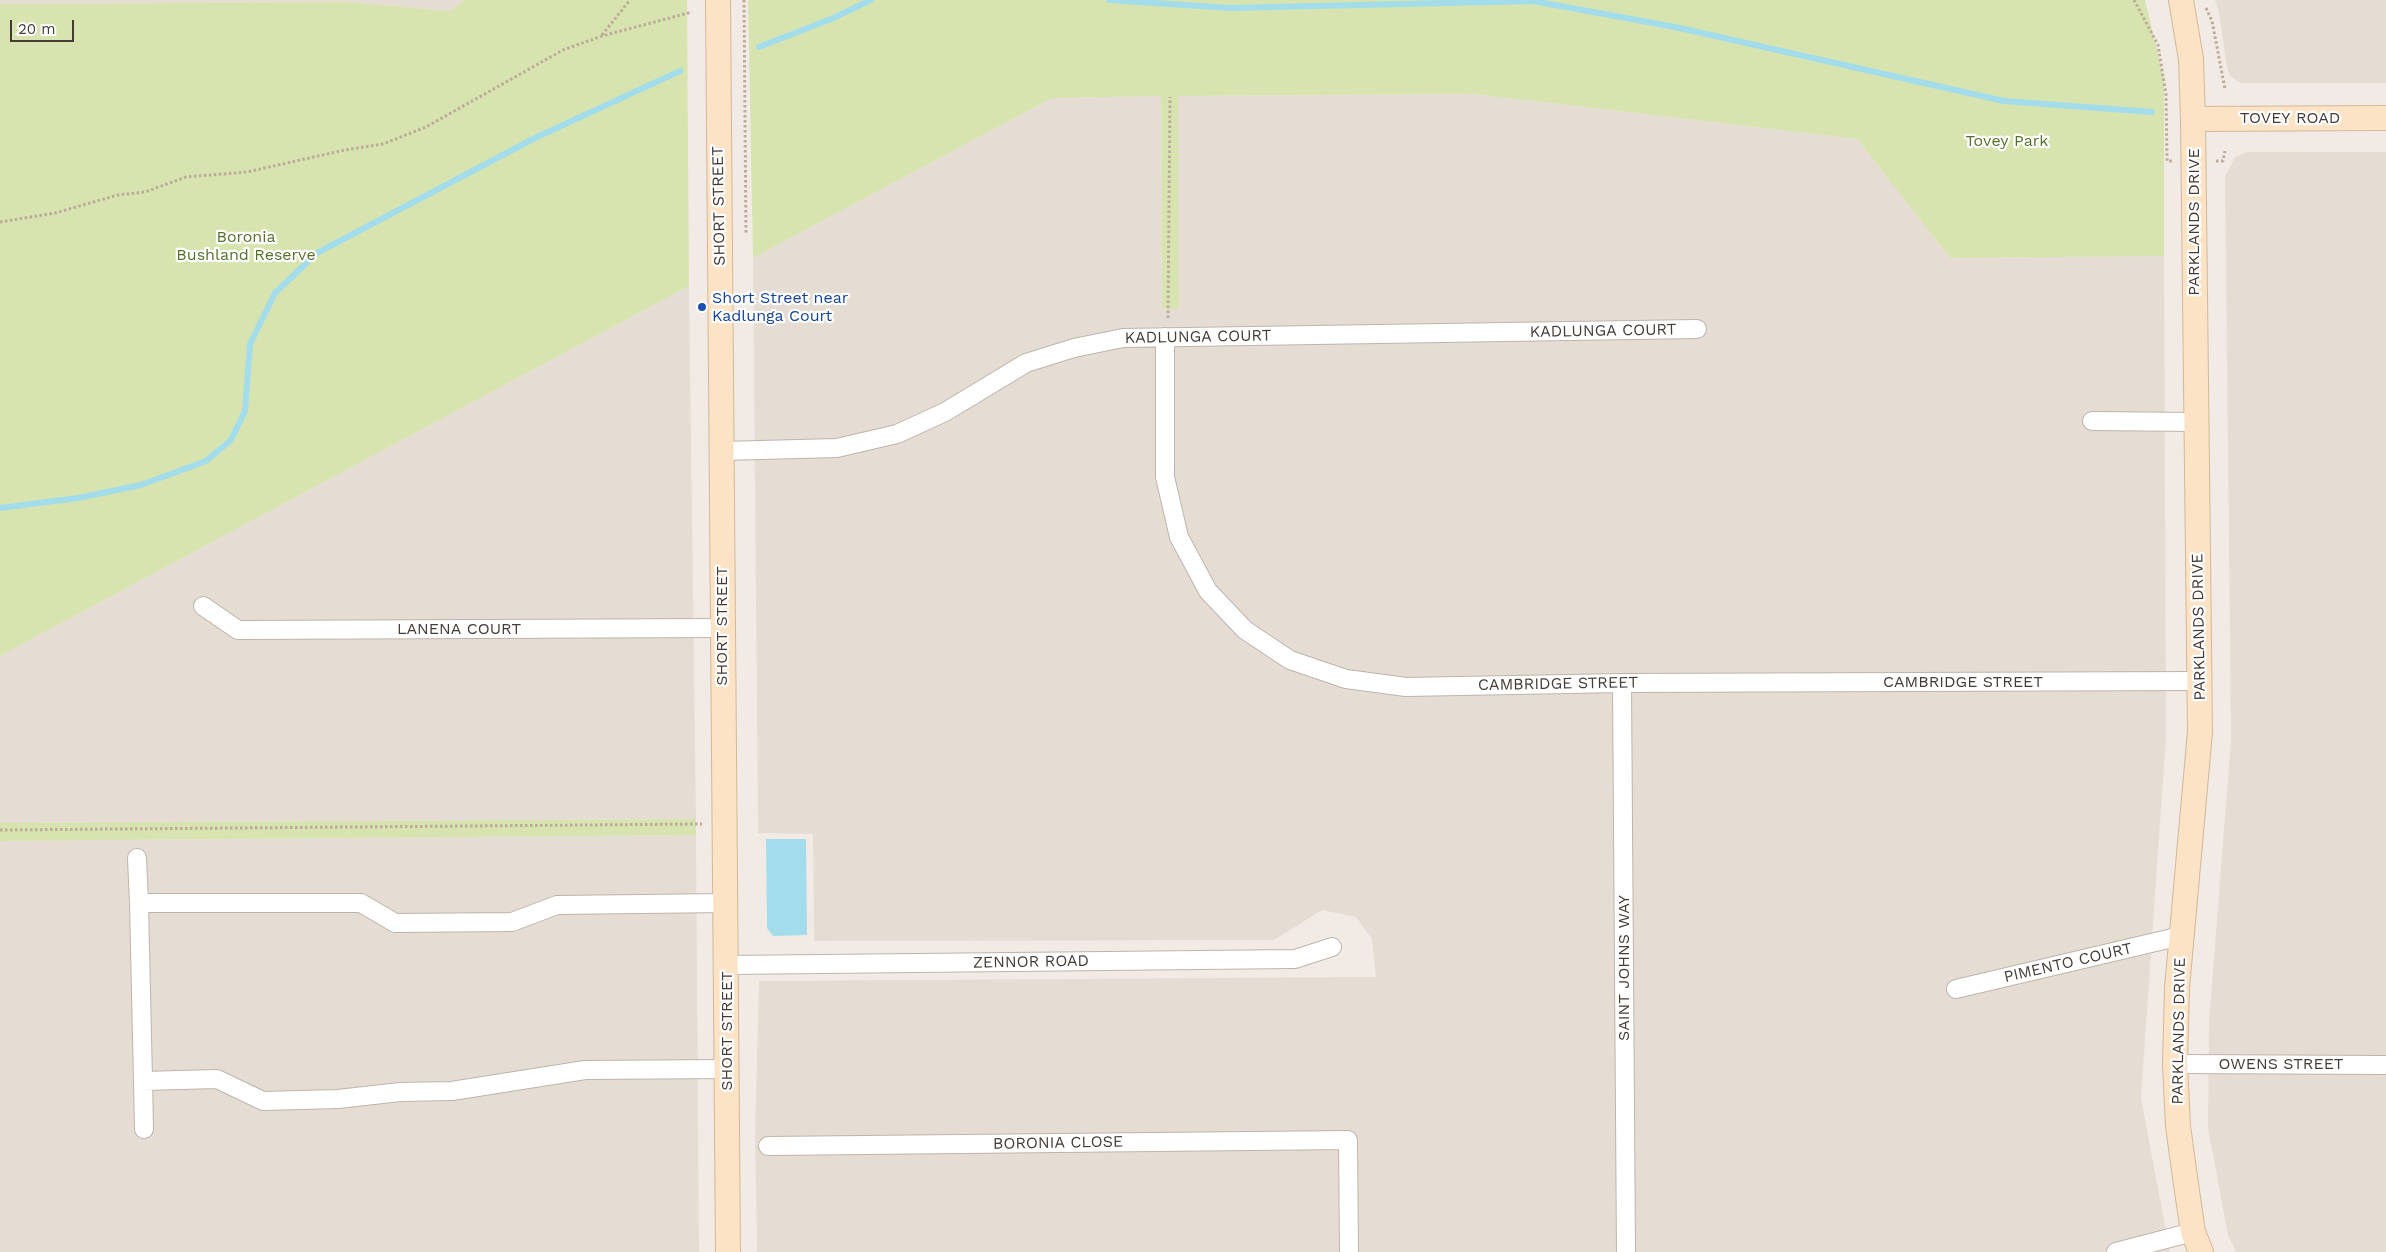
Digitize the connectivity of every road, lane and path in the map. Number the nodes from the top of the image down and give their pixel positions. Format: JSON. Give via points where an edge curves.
{"nodes":[{"id":1,"x":630,"y":0,"type":"edge"},
{"id":2,"x":718,"y":0,"type":"edge"},
{"id":3,"x":744,"y":0,"type":"edge"},
{"id":4,"x":2180,"y":0,"type":"edge"},
{"id":5,"x":2204,"y":0,"type":"edge"},
{"id":6,"x":692,"y":12,"type":"dead end"},
{"id":7,"x":602,"y":36,"type":"junction"},
{"id":8,"x":2225,"y":89,"type":"dead end"},
{"id":9,"x":1170,"y":96,"type":"dead end"},
{"id":10,"x":2386,"y":118,"type":"edge"},
{"id":11,"x":2193,"y":119,"type":"junction"},
{"id":12,"x":2225,"y":151,"type":"dead end"},
{"id":13,"x":2223,"y":161,"type":"dead end"},
{"id":14,"x":0,"y":222,"type":"edge"},
{"id":15,"x":746,"y":233,"type":"dead end"},
{"id":16,"x":1697,"y":329,"type":"dead end"},
{"id":17,"x":1165,"y":337,"type":"junction"},
{"id":18,"x":2092,"y":421,"type":"dead end"},
{"id":19,"x":2196,"y":422,"type":"junction"},
{"id":20,"x":722,"y":451,"type":"junction"},
{"id":21,"x":203,"y":606,"type":"dead end"},
{"id":22,"x":722,"y":628,"type":"junction"},
{"id":23,"x":2199,"y":681,"type":"junction"},
{"id":24,"x":1622,"y":683,"type":"junction"},
{"id":25,"x":724,"y":823,"type":"junction"},
{"id":26,"x":0,"y":830,"type":"edge"},
{"id":27,"x":137,"y":858,"type":"dead end"},
{"id":28,"x":139,"y":903,"type":"junction"},
{"id":29,"x":726,"y":903,"type":"junction"},
{"id":30,"x":2181,"y":936,"type":"junction"},
{"id":31,"x":1332,"y":947,"type":"dead end"},
{"id":32,"x":727,"y":965,"type":"junction"},
{"id":33,"x":1956,"y":989,"type":"dead end"},
{"id":34,"x":2175,"y":1064,"type":"junction"},
{"id":35,"x":2386,"y":1065,"type":"edge"},
{"id":36,"x":727,"y":1069,"type":"junction"},
{"id":37,"x":143,"y":1081,"type":"junction"},
{"id":38,"x":144,"y":1129,"type":"dead end"},
{"id":39,"x":768,"y":1146,"type":"dead end"},
{"id":40,"x":2197,"y":1242,"type":"edge"},
{"id":41,"x":728,"y":1252,"type":"edge"},
{"id":42,"x":1349,"y":1252,"type":"edge"},
{"id":43,"x":1626,"y":1252,"type":"edge"},
{"id":44,"x":2116,"y":1252,"type":"edge"}],
"edges":[{"from":1,"to":7,"type":"path"},
{"from":2,"to":20,"type":"street","name":"SHORT STREET"},
{"from":3,"to":15,"type":"path"},
{"from":4,"to":11,"type":"street","name":"PARKLANDS DRIVE","via":[[2191,59]]},
{"from":5,"to":8,"type":"path","via":[[2212,21]]},
{"from":6,"to":7,"type":"path"},
{"from":7,"to":14,"type":"path","via":[[563,50],[426,127],[383,144],[248,172],[186,177],[145,192],[118,195],[55,213]]},
{"from":9,"to":17,"type":"path","via":[[1168,315]]},
{"from":10,"to":11,"type":"street","name":"TOVEY ROAD"},
{"from":11,"to":19,"type":"street","name":"PARKLANDS DRIVE"},
{"from":12,"to":13,"type":"path"},
{"from":16,"to":17,"type":"street","name":"KADLUNGA COURT"},
{"from":17,"to":20,"type":"street","name":"KADLUNGA COURT","via":[[1123,338],[1074,348],[1026,363],[946,412],[897,434],[837,448]]},
{"from":17,"to":24,"type":"street","name":"CAMBRIDGE STREET","via":[[1166,477],[1179,537],[1208,591],[1246,630],[1290,660],[1346,679],[1406,687]]},
{"from":18,"to":19,"type":"street"},
{"from":19,"to":23,"type":"street","name":"PARKLANDS DRIVE"},
{"from":20,"to":22,"type":"street","name":"SHORT STREET"},
{"from":21,"to":22,"type":"street","name":"LANENA COURT","via":[[238,630]]},
{"from":22,"to":25,"type":"street","name":"SHORT STREET"},
{"from":23,"to":24,"type":"street","name":"CAMBRIDGE STREET"},
{"from":23,"to":30,"type":"street","name":"PARKLANDS DRIVE","via":[[2200,732]]},
{"from":24,"to":43,"type":"street","name":"SAINT JOHNS WAY"},
{"from":25,"to":26,"type":"path"},
{"from":25,"to":29,"type":"street","name":"SHORT STREET"},
{"from":27,"to":28,"type":"street"},
{"from":28,"to":29,"type":"street","via":[[361,903],[395,922],[512,922],[557,905]]},
{"from":28,"to":37,"type":"street"},
{"from":29,"to":32,"type":"street","name":"SHORT STREET"},
{"from":30,"to":33,"type":"street","name":"PIMENTO COURT"},
{"from":30,"to":34,"type":"street","name":"PARKLANDS DRIVE"},
{"from":31,"to":32,"type":"street","name":"ZENNOR ROAD","via":[[1295,959]]},
{"from":32,"to":36,"type":"street","name":"SHORT STREET"},
{"from":34,"to":35,"type":"street","name":"OWENS STREET"},
{"from":34,"to":40,"type":"street","name":"PARKLANDS DRIVE","via":[[2178,1126]]},
{"from":36,"to":37,"type":"street","via":[[585,1070],[452,1090],[263,1101],[217,1079]]},
{"from":36,"to":41,"type":"street","name":"SHORT STREET"},
{"from":37,"to":38,"type":"street"},
{"from":39,"to":42,"type":"street","name":"BORONIA CLOSE","via":[[1348,1140]]},
{"from":40,"to":44,"type":"street"}]}
